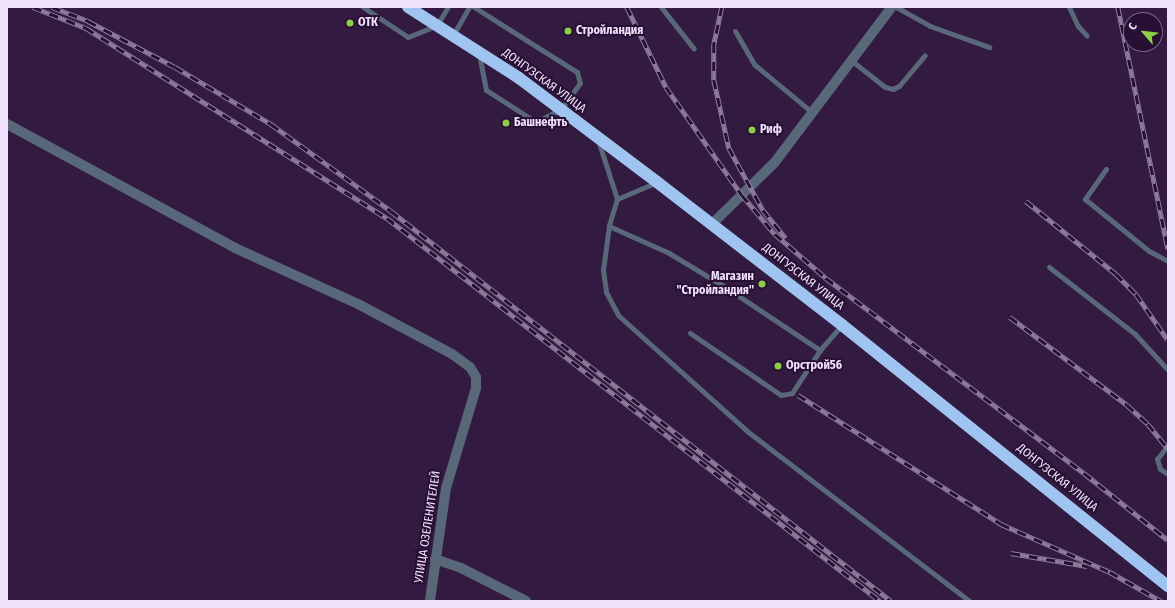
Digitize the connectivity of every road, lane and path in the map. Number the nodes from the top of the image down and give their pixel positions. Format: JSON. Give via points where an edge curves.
{"nodes":[{"id":1,"x":363,"y":7,"type":"edge"},
{"id":2,"x":408,"y":7,"type":"edge"},
{"id":3,"x":448,"y":7,"type":"edge"},
{"id":4,"x":469,"y":7,"type":"edge"},
{"id":5,"x":474,"y":7,"type":"edge"},
{"id":6,"x":661,"y":7,"type":"edge"},
{"id":7,"x":892,"y":7,"type":"edge"},
{"id":8,"x":896,"y":7,"type":"edge"},
{"id":9,"x":1070,"y":7,"type":"edge"},
{"id":10,"x":437,"y":25,"type":"junction"},
{"id":11,"x":735,"y":31,"type":"dead end"},
{"id":12,"x":453,"y":35,"type":"junction"},
{"id":13,"x":1088,"y":36,"type":"dead end"},
{"id":14,"x":989,"y":47,"type":"dead end"},
{"id":15,"x":694,"y":50,"type":"dead end"},
{"id":16,"x":478,"y":51,"type":"junction"},
{"id":17,"x":925,"y":54,"type":"dead end"},
{"id":18,"x":852,"y":61,"type":"junction"},
{"id":19,"x":561,"y":109,"type":"junction"},
{"id":20,"x":813,"y":113,"type":"junction"},
{"id":21,"x":7,"y":124,"type":"edge"},
{"id":22,"x":597,"y":136,"type":"junction"},
{"id":23,"x":1106,"y":169,"type":"dead end"},
{"id":24,"x":658,"y":182,"type":"junction"},
{"id":25,"x":617,"y":199,"type":"junction"},
{"id":26,"x":712,"y":224,"type":"junction"},
{"id":27,"x":609,"y":226,"type":"junction"},
{"id":28,"x":1168,"y":261,"type":"edge"},
{"id":29,"x":1049,"y":267,"type":"dead end"},
{"id":30,"x":842,"y":325,"type":"junction"},
{"id":31,"x":690,"y":333,"type":"dead end"},
{"id":32,"x":820,"y":350,"type":"junction"},
{"id":33,"x":1168,"y":370,"type":"edge"},
{"id":34,"x":1168,"y":445,"type":"edge"},
{"id":35,"x":1168,"y":474,"type":"edge"},
{"id":36,"x":435,"y":559,"type":"junction"},
{"id":37,"x":1168,"y":586,"type":"edge"},
{"id":38,"x":430,"y":601,"type":"edge"},
{"id":39,"x":526,"y":601,"type":"edge"},
{"id":40,"x":968,"y":601,"type":"edge"}],
"edges":[{"from":1,"to":10,"type":"lane","via":[[408,37]]},
{"from":2,"to":10,"type":"highway","name":"ДОНГУЗСКАЯ УЛИЦА"},
{"from":3,"to":10,"type":"lane"},
{"from":4,"to":12,"type":"lane"},
{"from":5,"to":19,"type":"lane","via":[[577,72],[580,83]]},
{"from":6,"to":15,"type":"lane"},
{"from":7,"to":18,"type":"street"},
{"from":8,"to":14,"type":"lane","via":[[930,26]]},
{"from":9,"to":13,"type":"lane","via":[[1078,26]]},
{"from":10,"to":12,"type":"highway","name":"ДОНГУЗСКАЯ УЛИЦА"},
{"from":11,"to":20,"type":"lane","via":[[756,65]]},
{"from":12,"to":16,"type":"highway","name":"ДОНГУЗСКАЯ УЛИЦА"},
{"from":16,"to":19,"type":"highway","name":"ДОНГУЗСКАЯ УЛИЦА"},
{"from":16,"to":19,"type":"lane","via":[[486,90],[536,122]]},
{"from":17,"to":18,"type":"lane","via":[[899,86],[893,89],[884,87]]},
{"from":18,"to":20,"type":"street"},
{"from":19,"to":22,"type":"highway","name":"ДОНГУЗСКАЯ УЛИЦА"},
{"from":20,"to":26,"type":"street","via":[[774,162]]},
{"from":21,"to":36,"type":"street","name":"УЛИЦА ОЗЕЛЕНИТЕЛЕЙ","via":[[236,248],[360,305],[452,354],[470,367],[476,377],[476,388],[446,488]]},
{"from":22,"to":24,"type":"highway","name":"ДОНГУЗСКАЯ УЛИЦА"},
{"from":22,"to":25,"type":"lane"},
{"from":23,"to":28,"type":"lane","via":[[1085,199],[1149,251]]},
{"from":24,"to":25,"type":"lane"},
{"from":24,"to":26,"type":"highway","name":"ДОНГУЗСКАЯ УЛИЦА"},
{"from":25,"to":27,"type":"lane"},
{"from":26,"to":30,"type":"highway","name":"ДОНГУЗСКАЯ УЛИЦА"},
{"from":27,"to":32,"type":"lane","via":[[676,257]]},
{"from":27,"to":40,"type":"lane","via":[[603,270],[606,292],[619,316],[747,431]]},
{"from":29,"to":33,"type":"lane","via":[[1135,334]]},
{"from":30,"to":32,"type":"lane"},
{"from":30,"to":37,"type":"highway","name":"ДОНГУЗСКАЯ УЛИЦА"},
{"from":31,"to":32,"type":"lane","via":[[780,395],[792,393]]},
{"from":34,"to":35,"type":"lane","via":[[1157,459],[1160,469]]},
{"from":36,"to":38,"type":"street","name":"УЛИЦА ОЗЕЛЕНИТЕЛЕЙ"},
{"from":36,"to":39,"type":"street","via":[[461,568]]}]}
